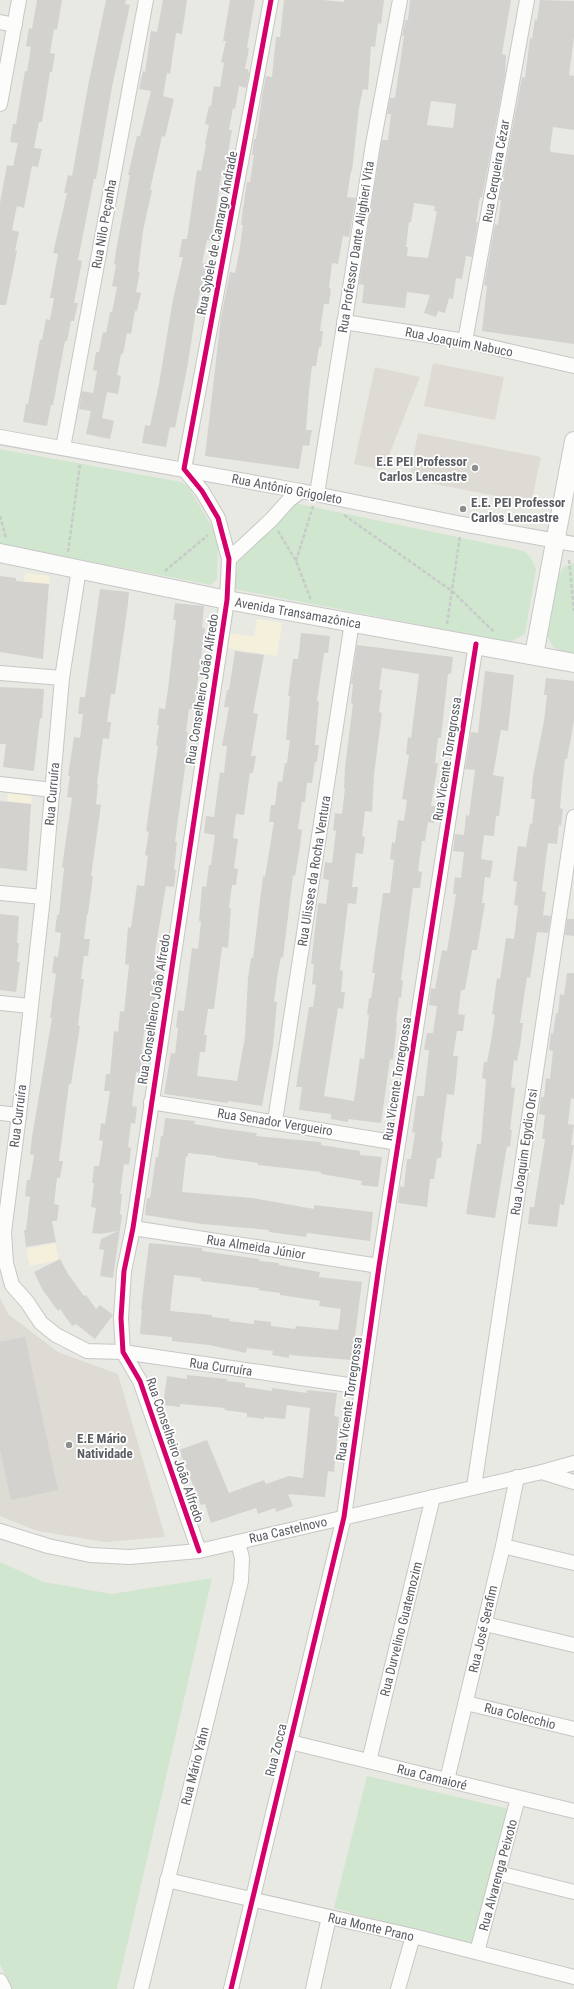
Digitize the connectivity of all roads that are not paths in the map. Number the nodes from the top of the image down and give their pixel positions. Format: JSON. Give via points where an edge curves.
{"nodes":[{"id":1,"x":19,"y":0,"type":"edge"},
{"id":2,"x":146,"y":0,"type":"edge"},
{"id":3,"x":271,"y":0,"type":"edge"},
{"id":4,"x":400,"y":0,"type":"edge"},
{"id":5,"x":527,"y":0,"type":"edge"},
{"id":6,"x":0,"y":22,"type":"edge"},
{"id":7,"x":15,"y":25,"type":"junction"},
{"id":8,"x":0,"y":104,"type":"edge"},
{"id":9,"x":344,"y":322,"type":"junction"},
{"id":10,"x":465,"y":341,"type":"junction"},
{"id":11,"x":574,"y":366,"type":"edge"},
{"id":12,"x":0,"y":437,"type":"edge"},
{"id":13,"x":574,"y":441,"type":"edge"},
{"id":14,"x":63,"y":448,"type":"junction"},
{"id":15,"x":184,"y":470,"type":"junction"},
{"id":16,"x":301,"y":491,"type":"junction"},
{"id":17,"x":317,"y":494,"type":"junction"},
{"id":18,"x":566,"y":543,"type":"edge"},
{"id":19,"x":5,"y":554,"type":"edge"},
{"id":20,"x":229,"y":559,"type":"junction"},
{"id":21,"x":72,"y":568,"type":"junction"},
{"id":22,"x":227,"y":600,"type":"junction"},
{"id":23,"x":352,"y":622,"type":"junction"},
{"id":24,"x":476,"y":644,"type":"junction"},
{"id":25,"x":534,"y":655,"type":"junction"},
{"id":26,"x":574,"y":663,"type":"edge"},
{"id":27,"x":0,"y":673,"type":"edge"},
{"id":28,"x":62,"y":678,"type":"junction"},
{"id":29,"x":0,"y":784,"type":"edge"},
{"id":30,"x":53,"y":790,"type":"junction"},
{"id":31,"x":574,"y":817,"type":"edge"},
{"id":32,"x":0,"y":893,"type":"edge"},
{"id":33,"x":43,"y":897,"type":"junction"},
{"id":34,"x":0,"y":1003,"type":"edge"},
{"id":35,"x":30,"y":1006,"type":"junction"},
{"id":36,"x":151,"y":1102,"type":"junction"},
{"id":37,"x":0,"y":1113,"type":"edge"},
{"id":38,"x":19,"y":1115,"type":"junction"},
{"id":39,"x":275,"y":1121,"type":"junction"},
{"id":40,"x":398,"y":1143,"type":"junction"},
{"id":41,"x":133,"y":1228,"type":"junction"},
{"id":42,"x":2,"y":1232,"type":"edge"},
{"id":43,"x":379,"y":1266,"type":"junction"},
{"id":44,"x":123,"y":1352,"type":"junction"},
{"id":45,"x":362,"y":1387,"type":"junction"},
{"id":46,"x":574,"y":1462,"type":"edge"},
{"id":47,"x":542,"y":1472,"type":"junction"},
{"id":48,"x":516,"y":1477,"type":"junction"},
{"id":49,"x":574,"y":1482,"type":"edge"},
{"id":50,"x":474,"y":1487,"type":"junction"},
{"id":51,"x":433,"y":1497,"type":"junction"},
{"id":52,"x":344,"y":1517,"type":"junction"},
{"id":53,"x":0,"y":1531,"type":"edge"},
{"id":54,"x":238,"y":1542,"type":"junction"},
{"id":55,"x":503,"y":1546,"type":"junction"},
{"id":56,"x":199,"y":1551,"type":"junction"},
{"id":57,"x":574,"y":1563,"type":"edge"},
{"id":58,"x":484,"y":1624,"type":"junction"},
{"id":59,"x":574,"y":1645,"type":"edge"},
{"id":60,"x":466,"y":1703,"type":"junction"},
{"id":61,"x":574,"y":1729,"type":"edge"},
{"id":62,"x":290,"y":1742,"type":"junction"},
{"id":63,"x":369,"y":1761,"type":"junction"},
{"id":64,"x":447,"y":1780,"type":"junction"},
{"id":65,"x":518,"y":1798,"type":"junction"},
{"id":66,"x":574,"y":1811,"type":"edge"},
{"id":67,"x":498,"y":1873,"type":"junction"},
{"id":68,"x":167,"y":1880,"type":"junction"},
{"id":69,"x":574,"y":1892,"type":"edge"},
{"id":70,"x":252,"y":1899,"type":"junction"},
{"id":71,"x":328,"y":1917,"type":"junction"},
{"id":72,"x":413,"y":1936,"type":"junction"},
{"id":73,"x":477,"y":1952,"type":"junction"},
{"id":74,"x":574,"y":1977,"type":"edge"},
{"id":75,"x":140,"y":1989,"type":"edge"},
{"id":76,"x":231,"y":1989,"type":"edge"},
{"id":77,"x":313,"y":1989,"type":"edge"},
{"id":78,"x":398,"y":1989,"type":"edge"}],
"edges":[{"from":1,"to":7,"type":"street"},
{"from":2,"to":14,"type":"street","name":"Rua Nilo Peçanha"},
{"from":3,"to":15,"type":"street","name":"Rua Sybele de Camargo Andrade"},
{"from":4,"to":9,"type":"street","name":"Rua Professor Dante Alighieri Vita"},
{"from":5,"to":10,"type":"street","name":"Rua Cerqueira Cézar"},
{"from":6,"to":7,"type":"street"},
{"from":7,"to":8,"type":"street"},
{"from":9,"to":10,"type":"street","name":"Rua Joaquim Nabuco"},
{"from":9,"to":17,"type":"street","name":"Rua Professor Dante Alighieri Vita"},
{"from":10,"to":11,"type":"street","name":"Rua Joaquim Nabuco"},
{"from":12,"to":14,"type":"street","name":"Rua Antônio Grigoleto"},
{"from":13,"to":18,"type":"street"},
{"from":14,"to":15,"type":"street","name":"Rua Antônio Grigoleto"},
{"from":15,"to":16,"type":"street","name":"Rua Antônio Grigoleto"},
{"from":15,"to":20,"type":"street","name":"Rua Conselheiro João Alfredo","via":[[202,490],[218,518]]},
{"from":16,"to":17,"type":"street","name":"Rua Antônio Grigoleto"},
{"from":16,"to":20,"type":"street"},
{"from":17,"to":18,"type":"street","name":"Rua Antônio Grigoleto"},
{"from":18,"to":25,"type":"street"},
{"from":19,"to":21,"type":"street","name":"Avenida Transamazônica"},
{"from":20,"to":22,"type":"street","name":"Rua Conselheiro João Alfredo"},
{"from":21,"to":22,"type":"street","name":"Avenida Transamazônica"},
{"from":21,"to":28,"type":"street","name":"Rua Curruíra"},
{"from":22,"to":23,"type":"street","name":"Avenida Transamazônica"},
{"from":22,"to":36,"type":"street","name":"Rua Conselheiro João Alfredo"},
{"from":23,"to":24,"type":"street","name":"Avenida Transamazônica"},
{"from":23,"to":39,"type":"street","name":"Rua Ulisses da Rocha Ventura"},
{"from":24,"to":25,"type":"street","name":"Avenida Transamazônica"},
{"from":24,"to":40,"type":"street","name":"Rua Vicente Torregrossa"},
{"from":25,"to":26,"type":"street","name":"Avenida Transamazônica"},
{"from":27,"to":28,"type":"street"},
{"from":28,"to":30,"type":"street","name":"Rua Curruíra"},
{"from":29,"to":30,"type":"street"},
{"from":30,"to":33,"type":"street","name":"Rua Curruíra"},
{"from":31,"to":50,"type":"street","name":"Rua Joaquim Egydio Orsi"},
{"from":32,"to":33,"type":"street"},
{"from":33,"to":35,"type":"street","name":"Rua Curruíra"},
{"from":34,"to":35,"type":"street"},
{"from":35,"to":38,"type":"street","name":"Rua Curruíra"},
{"from":36,"to":39,"type":"street","name":"Rua Senador Vergueiro"},
{"from":36,"to":41,"type":"street","name":"Rua Conselheiro João Alfredo"},
{"from":37,"to":38,"type":"street"},
{"from":38,"to":42,"type":"street","name":"Rua Curruíra"},
{"from":39,"to":40,"type":"street","name":"Rua Senador Vergueiro"},
{"from":40,"to":43,"type":"street","name":"Rua Vicente Torregrossa"},
{"from":41,"to":43,"type":"street","name":"Rua Almeida Júnior"},
{"from":41,"to":44,"type":"street","name":"Rua Conselheiro João Alfredo","via":[[124,1271],[121,1318]]},
{"from":42,"to":44,"type":"street","name":"Rua Curruíra","via":[[12,1285],[41,1324],[87,1351]]},
{"from":43,"to":45,"type":"street","name":"Rua Vicente Torregrossa"},
{"from":44,"to":45,"type":"street","name":"Rua Curruíra"},
{"from":44,"to":56,"type":"street","name":"Rua Conselheiro João Alfredo","via":[[140,1380]]},
{"from":45,"to":52,"type":"street","name":"Rua Vicente Torregrossa"},
{"from":46,"to":47,"type":"street","name":"Rua Castelnovo"},
{"from":47,"to":48,"type":"street","name":"Rua Castelnovo"},
{"from":47,"to":49,"type":"street"},
{"from":48,"to":50,"type":"street","name":"Rua Castelnovo"},
{"from":48,"to":55,"type":"street","name":"Rua José Serafim"},
{"from":50,"to":51,"type":"street","name":"Rua Castelnovo"},
{"from":51,"to":52,"type":"street","name":"Rua Castelnovo"},
{"from":51,"to":63,"type":"street","name":"Rua Durvelino Guatemozim"},
{"from":52,"to":54,"type":"street","name":"Rua Castelnovo"},
{"from":52,"to":62,"type":"street","name":"Rua Zocca"},
{"from":53,"to":56,"type":"street","name":"Rua Castelnovo","via":[[48,1546],[90,1555],[130,1557]]},
{"from":54,"to":56,"type":"street","name":"Rua Castelnovo"},
{"from":54,"to":68,"type":"street","name":"Rua Mário Yahn","via":[[242,1558],[241,1581]]},
{"from":55,"to":57,"type":"street"},
{"from":55,"to":58,"type":"street","name":"Rua José Serafim"},
{"from":58,"to":59,"type":"street"},
{"from":58,"to":60,"type":"street","name":"Rua José Serafim"},
{"from":60,"to":61,"type":"street","name":"Rua Colecchio"},
{"from":60,"to":64,"type":"street","name":"Rua José Serafim"},
{"from":62,"to":63,"type":"street","name":"Rua Camaioré"},
{"from":62,"to":70,"type":"street","name":"Rua Zocca"},
{"from":63,"to":64,"type":"street","name":"Rua Camaioré"},
{"from":64,"to":65,"type":"street","name":"Rua Camaioré"},
{"from":65,"to":66,"type":"street","name":"Rua Camaioré"},
{"from":65,"to":67,"type":"street","name":"Rua Alvarenga Peixoto"},
{"from":67,"to":69,"type":"street"},
{"from":67,"to":73,"type":"street","name":"Rua Alvarenga Peixoto"},
{"from":68,"to":70,"type":"street","name":"Rua Monte Prano"},
{"from":68,"to":75,"type":"street","name":"Rua Mário Yahn"},
{"from":70,"to":71,"type":"street","name":"Rua Monte Prano"},
{"from":70,"to":76,"type":"street","name":"Rua Zocca"},
{"from":71,"to":72,"type":"street","name":"Rua Monte Prano"},
{"from":71,"to":77,"type":"street"},
{"from":72,"to":73,"type":"street","name":"Rua Monte Prano"},
{"from":72,"to":78,"type":"street"},
{"from":73,"to":74,"type":"street","name":"Rua Monte Prano"}]}
